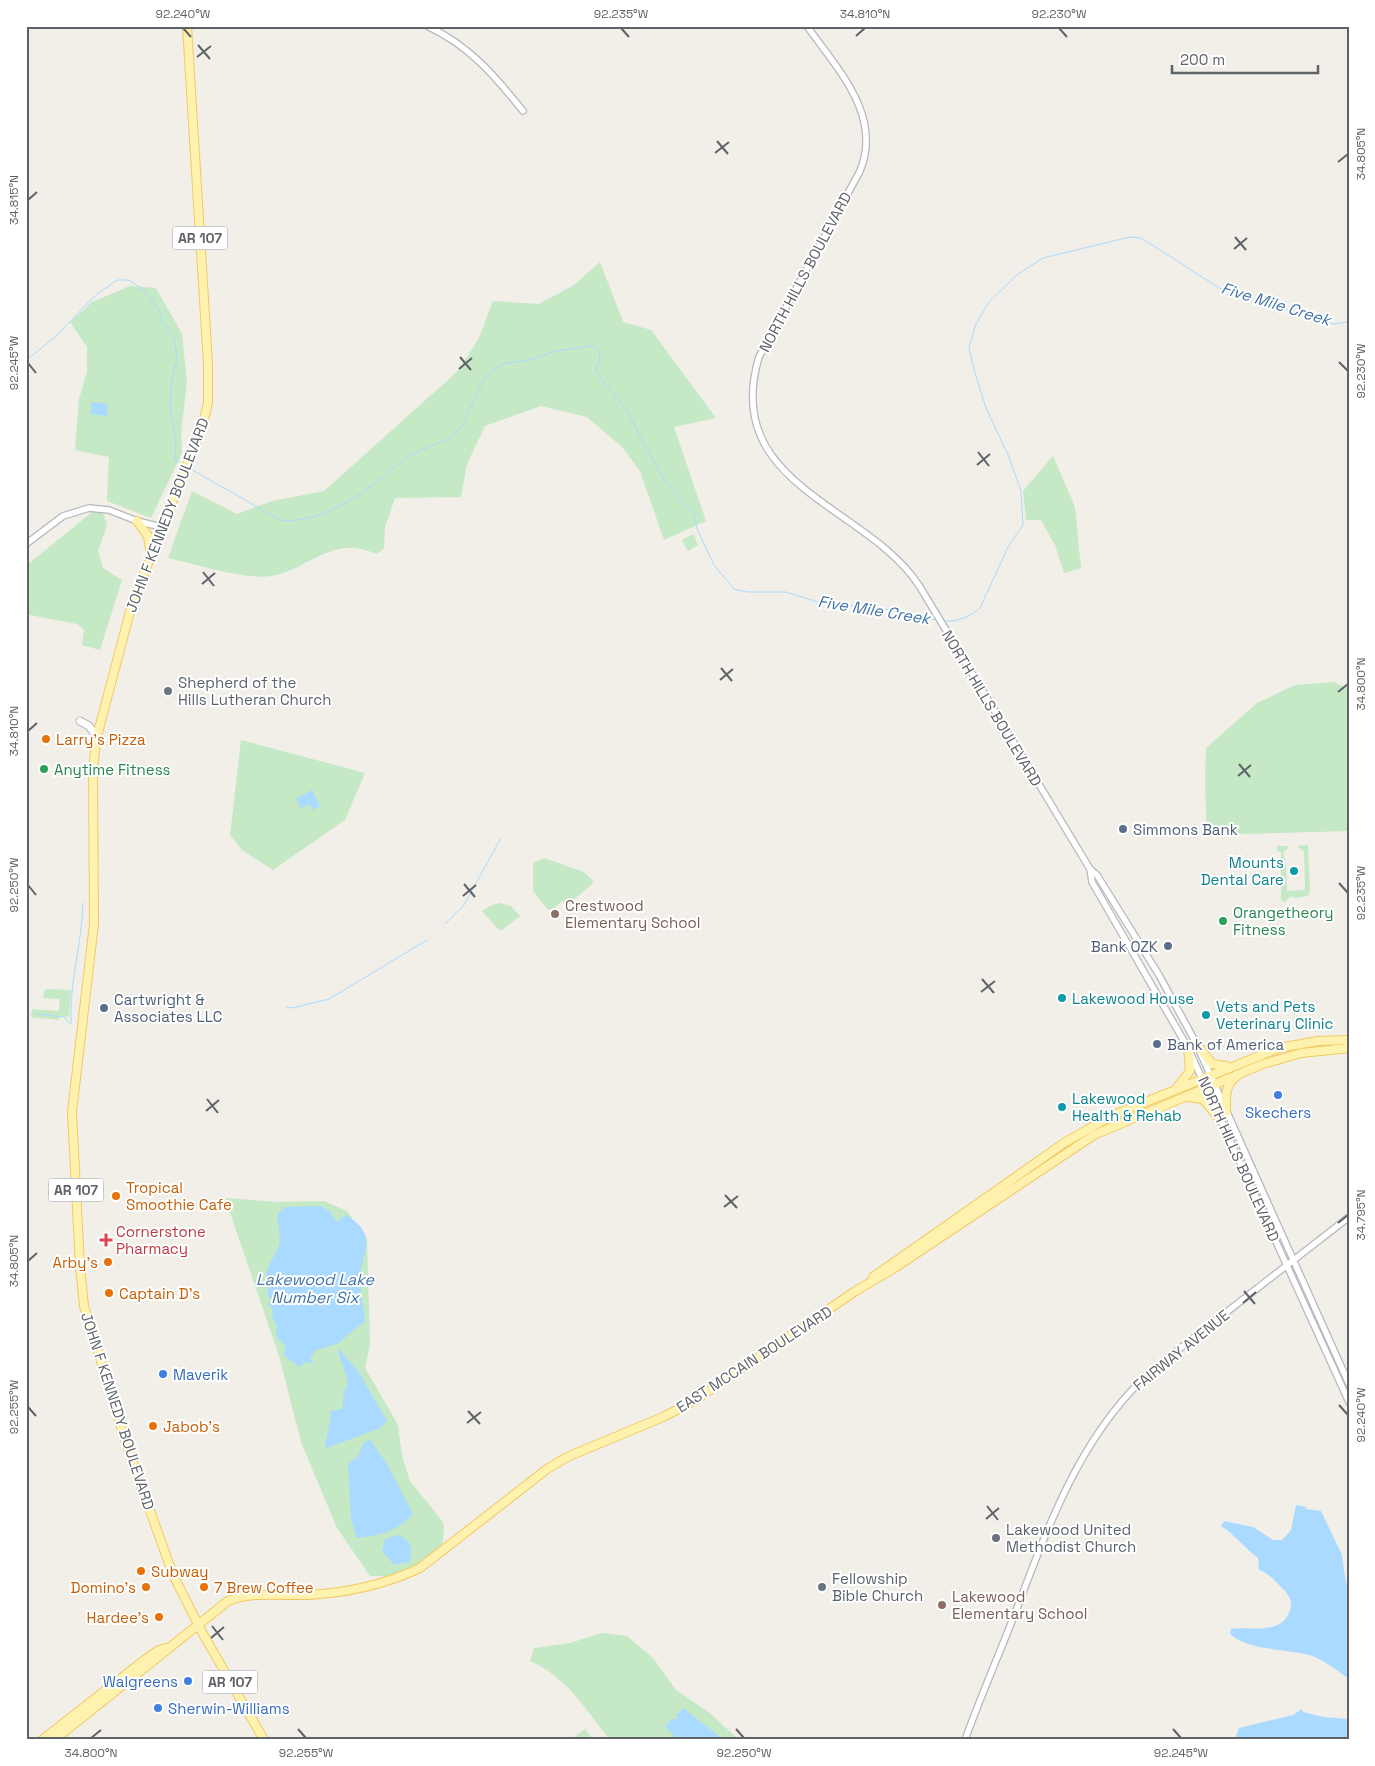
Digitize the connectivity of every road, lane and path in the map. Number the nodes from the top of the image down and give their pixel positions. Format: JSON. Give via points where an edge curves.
{"nodes":[{"id":1,"x":187,"y":26,"type":"edge"},
{"id":2,"x":428,"y":26,"type":"edge"},
{"id":3,"x":807,"y":26,"type":"edge"},
{"id":4,"x":523,"y":111,"type":"dead end"},
{"id":5,"x":137,"y":521,"type":"junction"},
{"id":6,"x":161,"y":527,"type":"junction"},
{"id":7,"x":26,"y":544,"type":"edge"},
{"id":8,"x":150,"y":555,"type":"junction"},
{"id":9,"x":80,"y":721,"type":"dead end"},
{"id":10,"x":97,"y":737,"type":"junction"},
{"id":11,"x":1090,"y":869,"type":"junction"},
{"id":12,"x":1349,"y":1040,"type":"edge"},
{"id":13,"x":1196,"y":1043,"type":"junction"},
{"id":14,"x":1188,"y":1048,"type":"junction"},
{"id":15,"x":1349,"y":1048,"type":"edge"},
{"id":16,"x":1238,"y":1064,"type":"junction"},
{"id":17,"x":1244,"y":1071,"type":"junction"},
{"id":18,"x":1206,"y":1077,"type":"junction"},
{"id":19,"x":1210,"y":1085,"type":"junction"},
{"id":20,"x":1176,"y":1088,"type":"junction"},
{"id":21,"x":1177,"y":1099,"type":"junction"},
{"id":22,"x":1226,"y":1112,"type":"junction"},
{"id":23,"x":1217,"y":1116,"type":"junction"},
{"id":24,"x":1349,"y":1217,"type":"edge"},
{"id":25,"x":1293,"y":1260,"type":"junction"},
{"id":26,"x":1287,"y":1265,"type":"junction"},
{"id":27,"x":854,"y":1292,"type":"junction"},
{"id":28,"x":1349,"y":1384,"type":"edge"},
{"id":29,"x":1349,"y":1402,"type":"edge"},
{"id":30,"x":198,"y":1624,"type":"junction"},
{"id":31,"x":166,"y":1648,"type":"junction"},
{"id":32,"x":42,"y":1740,"type":"edge"},
{"id":33,"x":54,"y":1740,"type":"edge"},
{"id":34,"x":264,"y":1740,"type":"edge"},
{"id":35,"x":965,"y":1740,"type":"edge"}],
"edges":[{"from":1,"to":6,"type":"main road","name":"JOHN F KENNEDY BOULEVARD","number":"AR 107","via":[[209,381],[206,412],[196,448]]},
{"from":2,"to":4,"type":"street","via":[[457,42],[480,61]]},
{"from":3,"to":11,"type":"street","name":"NORTH HILLS BOULEVARD","via":[[859,103],[865,120],[867,147],[860,171],[759,358],[753,391],[758,426],[771,452],[794,480],[815,499],[896,556],[914,578]]},
{"from":5,"to":6,"type":"street"},
{"from":5,"to":7,"type":"street","via":[[109,510],[80,509],[58,519]]},
{"from":5,"to":8,"type":"main road","via":[[148,536]]},
{"from":6,"to":8,"type":"main road","name":"JOHN F KENNEDY BOULEVARD","number":"AR 107"},
{"from":8,"to":10,"type":"main road","name":"JOHN F KENNEDY BOULEVARD","number":"AR 107","via":[[132,604]]},
{"from":9,"to":10,"type":"main road","via":[[89,726]]},
{"from":10,"to":30,"type":"main road","name":"JOHN F KENNEDY BOULEVARD","number":"AR 107","via":[[93,770],[92,955],[72,1112],[81,1286],[96,1351],[148,1505],[173,1575]]},
{"from":11,"to":13,"type":"street","name":"NORTH HILLS BOULEVARD","via":[[1097,875],[1159,975]]},
{"from":11,"to":14,"type":"street","name":"NORTH HILLS BOULEVARD","via":[[1092,882]]},
{"from":12,"to":16,"type":"main road","name":"EAST MCCAIN BOULEVARD","via":[[1292,1045]]},
{"from":13,"to":16,"type":"main road","via":[[1213,1065]]},
{"from":13,"to":18,"type":"street","name":"NORTH HILLS BOULEVARD"},
{"from":14,"to":18,"type":"street","name":"NORTH HILLS BOULEVARD"},
{"from":14,"to":20,"type":"main road","via":[[1190,1072]]},
{"from":15,"to":17,"type":"main road","name":"EAST MCCAIN BOULEVARD","via":[[1301,1053]]},
{"from":16,"to":18,"type":"main road","name":"EAST MCCAIN BOULEVARD"},
{"from":17,"to":19,"type":"main road","name":"EAST MCCAIN BOULEVARD"},
{"from":17,"to":22,"type":"main road","via":[[1234,1078],[1225,1094]]},
{"from":18,"to":19,"type":"street","name":"NORTH HILLS BOULEVARD"},
{"from":18,"to":20,"type":"main road","name":"EAST MCCAIN BOULEVARD"},
{"from":19,"to":21,"type":"main road","name":"EAST MCCAIN BOULEVARD"},
{"from":19,"to":22,"type":"street","name":"NORTH HILLS BOULEVARD"},
{"from":19,"to":23,"type":"street","name":"NORTH HILLS BOULEVARD"},
{"from":20,"to":27,"type":"main road","name":"EAST MCCAIN BOULEVARD","via":[[1111,1116],[1064,1143],[891,1262]]},
{"from":21,"to":23,"type":"main road","via":[[1195,1096],[1203,1099]]},
{"from":21,"to":27,"type":"main road","name":"EAST MCCAIN BOULEVARD","via":[[1075,1145]]},
{"from":22,"to":25,"type":"street","name":"NORTH HILLS BOULEVARD"},
{"from":23,"to":26,"type":"street","name":"NORTH HILLS BOULEVARD"},
{"from":24,"to":25,"type":"street","name":"FAIRWAY AVENUE"},
{"from":25,"to":26,"type":"street","name":"FAIRWAY AVENUE"},
{"from":25,"to":28,"type":"street","name":"NORTH HILLS BOULEVARD"},
{"from":26,"to":29,"type":"street","name":"NORTH HILLS BOULEVARD"},
{"from":26,"to":35,"type":"street","name":"FAIRWAY AVENUE","via":[[1142,1379],[1102,1425],[1051,1524]]},
{"from":27,"to":30,"type":"main road","name":"EAST MCCAIN BOULEVARD","via":[[687,1405],[547,1469],[420,1568],[403,1576],[344,1590],[308,1595],[246,1595],[228,1601]]},
{"from":30,"to":31,"type":"main road","name":"EAST MCCAIN BOULEVARD"},
{"from":30,"to":34,"type":"main road","name":"JOHN F KENNEDY BOULEVARD","number":"AR 107"},
{"from":31,"to":32,"type":"main road","via":[[147,1658]]},
{"from":31,"to":33,"type":"main road","via":[[162,1656]]}]}
